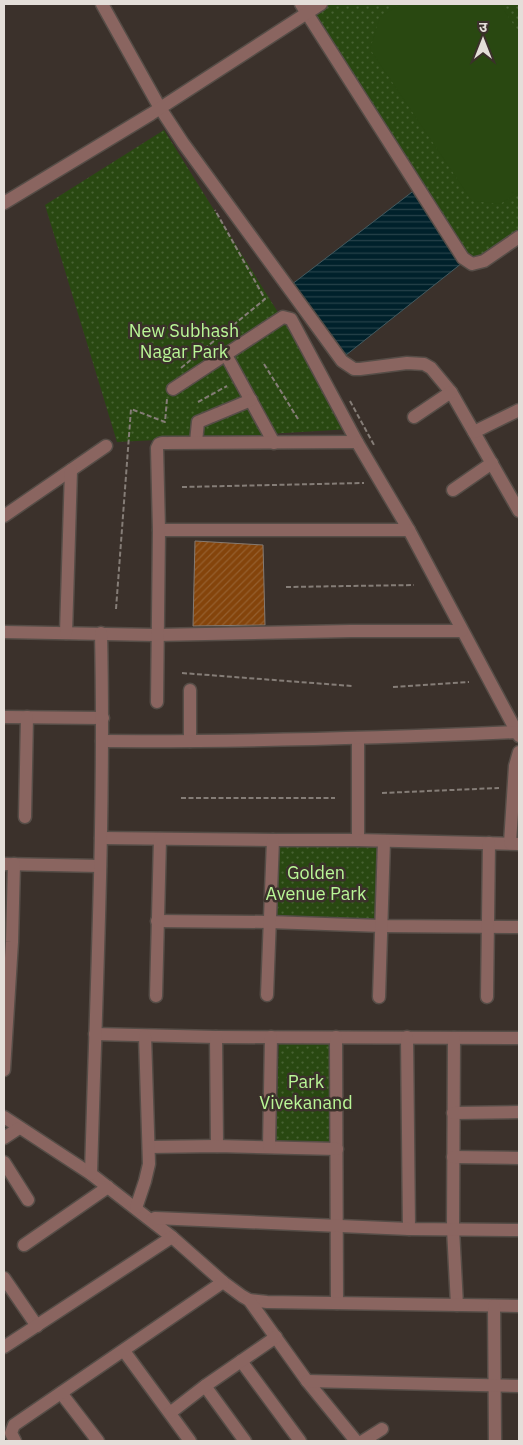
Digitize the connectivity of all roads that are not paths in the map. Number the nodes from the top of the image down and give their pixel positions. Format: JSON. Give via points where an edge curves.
{"nodes":[{"id":1,"x":102,"y":4,"type":"edge"},
{"id":2,"x":321,"y":4,"type":"edge"},
{"id":3,"x":303,"y":8,"type":"edge"},
{"id":4,"x":160,"y":108,"type":"junction"},
{"id":5,"x":4,"y":203,"type":"edge"},
{"id":6,"x":519,"y":237,"type":"edge"},
{"id":7,"x":226,"y":355,"type":"junction"},
{"id":8,"x":173,"y":389,"type":"dead end"},
{"id":9,"x":451,"y":392,"type":"junction"},
{"id":10,"x":251,"y":400,"type":"junction"},
{"id":11,"x":519,"y":410,"type":"edge"},
{"id":12,"x":414,"y":417,"type":"dead end"},
{"id":13,"x":474,"y":432,"type":"junction"},
{"id":14,"x":196,"y":442,"type":"junction"},
{"id":15,"x":357,"y":442,"type":"junction"},
{"id":16,"x":274,"y":443,"type":"junction"},
{"id":17,"x":106,"y":446,"type":"dead end"},
{"id":18,"x":492,"y":463,"type":"junction"},
{"id":19,"x":71,"y":470,"type":"junction"},
{"id":20,"x":453,"y":490,"type":"dead end"},
{"id":21,"x":519,"y":511,"type":"edge"},
{"id":22,"x":4,"y":516,"type":"edge"},
{"id":23,"x":159,"y":530,"type":"junction"},
{"id":24,"x":409,"y":530,"type":"junction"},
{"id":25,"x":462,"y":631,"type":"junction"},
{"id":26,"x":4,"y":632,"type":"edge"},
{"id":27,"x":66,"y":633,"type":"junction"},
{"id":28,"x":101,"y":634,"type":"junction"},
{"id":29,"x":156,"y":635,"type":"junction"},
{"id":30,"x":190,"y":690,"type":"dead end"},
{"id":31,"x":156,"y":702,"type":"dead end"},
{"id":32,"x":4,"y":717,"type":"edge"},
{"id":33,"x":27,"y":717,"type":"junction"},
{"id":34,"x":103,"y":718,"type":"junction"},
{"id":35,"x":518,"y":734,"type":"edge"},
{"id":36,"x":358,"y":738,"type":"junction"},
{"id":37,"x":102,"y":741,"type":"junction"},
{"id":38,"x":190,"y":741,"type":"junction"},
{"id":39,"x":519,"y":752,"type":"edge"},
{"id":40,"x":25,"y":817,"type":"dead end"},
{"id":41,"x":101,"y":838,"type":"junction"},
{"id":42,"x":160,"y":839,"type":"junction"},
{"id":43,"x":273,"y":840,"type":"junction"},
{"id":44,"x":358,"y":840,"type":"junction"},
{"id":45,"x":384,"y":841,"type":"junction"},
{"id":46,"x":489,"y":843,"type":"junction"},
{"id":47,"x":515,"y":844,"type":"edge"},
{"id":48,"x":9,"y":864,"type":"edge"},
{"id":49,"x":100,"y":866,"type":"junction"},
{"id":50,"x":157,"y":921,"type":"junction"},
{"id":51,"x":269,"y":922,"type":"junction"},
{"id":52,"x":382,"y":926,"type":"junction"},
{"id":53,"x":488,"y":927,"type":"junction"},
{"id":54,"x":519,"y":928,"type":"edge"},
{"id":55,"x":267,"y":995,"type":"dead end"},
{"id":56,"x":156,"y":996,"type":"dead end"},
{"id":57,"x":379,"y":997,"type":"dead end"},
{"id":58,"x":488,"y":998,"type":"dead end"},
{"id":59,"x":95,"y":1034,"type":"junction"},
{"id":60,"x":145,"y":1036,"type":"junction"},
{"id":61,"x":216,"y":1037,"type":"junction"},
{"id":62,"x":271,"y":1037,"type":"junction"},
{"id":63,"x":336,"y":1037,"type":"junction"},
{"id":64,"x":407,"y":1037,"type":"junction"},
{"id":65,"x":454,"y":1038,"type":"junction"},
{"id":66,"x":519,"y":1038,"type":"edge"},
{"id":67,"x":4,"y":1070,"type":"edge"},
{"id":68,"x":519,"y":1112,"type":"edge"},
{"id":69,"x":453,"y":1113,"type":"junction"},
{"id":70,"x":4,"y":1117,"type":"edge"},
{"id":71,"x":18,"y":1128,"type":"junction"},
{"id":72,"x":4,"y":1138,"type":"edge"},
{"id":73,"x":217,"y":1146,"type":"junction"},
{"id":74,"x":148,"y":1147,"type":"junction"},
{"id":75,"x":269,"y":1147,"type":"junction"},
{"id":76,"x":336,"y":1149,"type":"junction"},
{"id":77,"x":453,"y":1157,"type":"junction"},
{"id":78,"x":519,"y":1158,"type":"edge"},
{"id":79,"x":4,"y":1162,"type":"edge"},
{"id":80,"x":91,"y":1174,"type":"junction"},
{"id":81,"x":108,"y":1187,"type":"junction"},
{"id":82,"x":28,"y":1200,"type":"dead end"},
{"id":83,"x":136,"y":1208,"type":"junction"},
{"id":84,"x":152,"y":1220,"type":"junction"},
{"id":85,"x":336,"y":1226,"type":"junction"},
{"id":86,"x":409,"y":1229,"type":"junction"},
{"id":87,"x":453,"y":1229,"type":"junction"},
{"id":88,"x":519,"y":1230,"type":"edge"},
{"id":89,"x":172,"y":1237,"type":"junction"},
{"id":90,"x":24,"y":1245,"type":"dead end"},
{"id":91,"x":4,"y":1278,"type":"edge"},
{"id":92,"x":223,"y":1282,"type":"junction"},
{"id":93,"x":249,"y":1300,"type":"junction"},
{"id":94,"x":337,"y":1303,"type":"junction"},
{"id":95,"x":457,"y":1305,"type":"junction"},
{"id":96,"x":494,"y":1306,"type":"junction"},
{"id":97,"x":519,"y":1306,"type":"edge"},
{"id":98,"x":37,"y":1326,"type":"junction"},
{"id":99,"x":276,"y":1337,"type":"junction"},
{"id":100,"x":4,"y":1347,"type":"edge"},
{"id":101,"x":124,"y":1351,"type":"junction"},
{"id":102,"x":241,"y":1361,"type":"junction"},
{"id":103,"x":308,"y":1381,"type":"junction"},
{"id":104,"x":205,"y":1386,"type":"junction"},
{"id":105,"x":496,"y":1386,"type":"junction"},
{"id":106,"x":519,"y":1386,"type":"edge"},
{"id":107,"x":61,"y":1394,"type":"junction"},
{"id":108,"x":170,"y":1413,"type":"junction"},
{"id":109,"x":382,"y":1428,"type":"dead end"},
{"id":110,"x":15,"y":1441,"type":"edge"},
{"id":111,"x":98,"y":1441,"type":"edge"},
{"id":112,"x":190,"y":1441,"type":"edge"},
{"id":113,"x":245,"y":1441,"type":"edge"},
{"id":114,"x":300,"y":1441,"type":"edge"},
{"id":115,"x":356,"y":1441,"type":"edge"},
{"id":116,"x":363,"y":1441,"type":"edge"},
{"id":117,"x":495,"y":1441,"type":"edge"}],
"edges":[{"from":1,"to":4,"type":"street"},
{"from":2,"to":3,"type":"street"},
{"from":3,"to":4,"type":"street"},
{"from":3,"to":6,"type":"street","via":[[463,258],[472,264],[484,261]]},
{"from":4,"to":5,"type":"street"},
{"from":4,"to":9,"type":"street","via":[[342,361],[354,369],[424,364]]},
{"from":7,"to":8,"type":"street"},
{"from":7,"to":10,"type":"street"},
{"from":7,"to":15,"type":"street","via":[[283,317],[291,319]]},
{"from":9,"to":12,"type":"street"},
{"from":9,"to":13,"type":"street"},
{"from":10,"to":14,"type":"street","via":[[198,422]]},
{"from":10,"to":16,"type":"street"},
{"from":11,"to":13,"type":"street"},
{"from":13,"to":18,"type":"street"},
{"from":14,"to":16,"type":"street"},
{"from":14,"to":23,"type":"street","via":[[162,443],[158,446]]},
{"from":15,"to":16,"type":"street"},
{"from":15,"to":24,"type":"street"},
{"from":17,"to":19,"type":"street"},
{"from":18,"to":20,"type":"street"},
{"from":18,"to":21,"type":"street"},
{"from":19,"to":22,"type":"street"},
{"from":19,"to":27,"type":"street"},
{"from":23,"to":24,"type":"street"},
{"from":23,"to":29,"type":"street"},
{"from":24,"to":25,"type":"street"},
{"from":25,"to":29,"type":"street"},
{"from":25,"to":35,"type":"street"},
{"from":26,"to":27,"type":"street"},
{"from":27,"to":28,"type":"street"},
{"from":28,"to":29,"type":"street"},
{"from":28,"to":34,"type":"street"},
{"from":29,"to":31,"type":"street"},
{"from":30,"to":38,"type":"street"},
{"from":32,"to":33,"type":"street"},
{"from":33,"to":34,"type":"street"},
{"from":33,"to":40,"type":"street"},
{"from":34,"to":37,"type":"street"},
{"from":35,"to":36,"type":"street"},
{"from":36,"to":38,"type":"street"},
{"from":36,"to":44,"type":"street"},
{"from":37,"to":38,"type":"street"},
{"from":37,"to":41,"type":"street"},
{"from":39,"to":47,"type":"street","via":[[515,766]]},
{"from":41,"to":42,"type":"street"},
{"from":41,"to":49,"type":"street"},
{"from":42,"to":43,"type":"street"},
{"from":42,"to":50,"type":"street"},
{"from":43,"to":44,"type":"street"},
{"from":43,"to":51,"type":"street"},
{"from":44,"to":45,"type":"street"},
{"from":45,"to":46,"type":"street"},
{"from":45,"to":52,"type":"street"},
{"from":46,"to":47,"type":"street"},
{"from":46,"to":53,"type":"street"},
{"from":48,"to":49,"type":"street"},
{"from":48,"to":67,"type":"street","via":[[12,942]]},
{"from":49,"to":59,"type":"street"},
{"from":50,"to":51,"type":"street"},
{"from":50,"to":56,"type":"street"},
{"from":51,"to":52,"type":"street"},
{"from":51,"to":55,"type":"street"},
{"from":52,"to":53,"type":"street"},
{"from":52,"to":57,"type":"street"},
{"from":53,"to":54,"type":"street"},
{"from":53,"to":58,"type":"street"},
{"from":59,"to":60,"type":"street"},
{"from":59,"to":80,"type":"street"},
{"from":60,"to":61,"type":"street"},
{"from":60,"to":74,"type":"street"},
{"from":61,"to":62,"type":"street"},
{"from":61,"to":73,"type":"street"},
{"from":62,"to":63,"type":"street"},
{"from":62,"to":75,"type":"street"},
{"from":63,"to":64,"type":"street"},
{"from":63,"to":76,"type":"street"},
{"from":64,"to":65,"type":"street"},
{"from":64,"to":86,"type":"street"},
{"from":65,"to":66,"type":"street"},
{"from":65,"to":69,"type":"street"},
{"from":68,"to":69,"type":"street"},
{"from":69,"to":77,"type":"street"},
{"from":70,"to":71,"type":"street"},
{"from":71,"to":72,"type":"street"},
{"from":71,"to":80,"type":"street"},
{"from":73,"to":74,"type":"street"},
{"from":73,"to":75,"type":"street"},
{"from":74,"to":83,"type":"street","via":[[148,1172]]},
{"from":75,"to":76,"type":"street"},
{"from":76,"to":85,"type":"street"},
{"from":77,"to":78,"type":"street"},
{"from":77,"to":87,"type":"street"},
{"from":79,"to":82,"type":"street"},
{"from":80,"to":81,"type":"street"},
{"from":81,"to":83,"type":"street"},
{"from":81,"to":90,"type":"street"},
{"from":83,"to":84,"type":"street"},
{"from":84,"to":85,"type":"street"},
{"from":84,"to":89,"type":"street"},
{"from":85,"to":86,"type":"street"},
{"from":85,"to":94,"type":"street"},
{"from":86,"to":87,"type":"street"},
{"from":87,"to":88,"type":"street"},
{"from":87,"to":95,"type":"street"},
{"from":89,"to":92,"type":"street"},
{"from":89,"to":98,"type":"street"},
{"from":91,"to":98,"type":"street"},
{"from":92,"to":93,"type":"street"},
{"from":92,"to":101,"type":"street"},
{"from":93,"to":94,"type":"street"},
{"from":93,"to":99,"type":"street"},
{"from":94,"to":95,"type":"street"},
{"from":95,"to":96,"type":"street"},
{"from":96,"to":97,"type":"street"},
{"from":96,"to":105,"type":"street"},
{"from":98,"to":100,"type":"street"},
{"from":99,"to":102,"type":"street"},
{"from":99,"to":103,"type":"street"},
{"from":101,"to":107,"type":"street"},
{"from":101,"to":108,"type":"street"},
{"from":102,"to":104,"type":"street"},
{"from":102,"to":114,"type":"street"},
{"from":103,"to":105,"type":"street"},
{"from":103,"to":115,"type":"street"},
{"from":104,"to":108,"type":"street"},
{"from":104,"to":113,"type":"street"},
{"from":105,"to":106,"type":"street"},
{"from":105,"to":117,"type":"street"},
{"from":107,"to":110,"type":"street","via":[[14,1425],[10,1433]]},
{"from":107,"to":111,"type":"street"},
{"from":108,"to":112,"type":"street"},
{"from":109,"to":116,"type":"street"}]}
